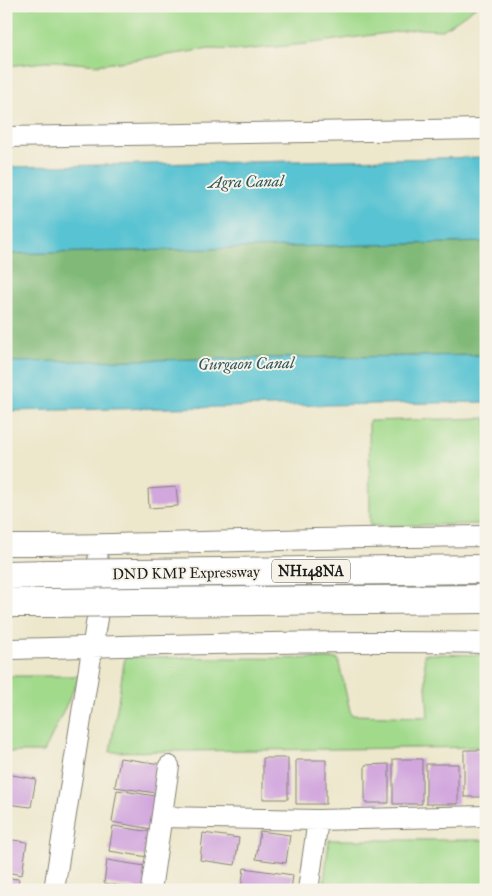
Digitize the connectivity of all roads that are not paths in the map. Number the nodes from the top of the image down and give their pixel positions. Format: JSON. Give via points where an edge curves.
{"nodes":[{"id":1,"x":486,"y":128,"type":"edge"},
{"id":2,"x":6,"y":137,"type":"edge"},
{"id":3,"x":486,"y":536,"type":"edge"},
{"id":4,"x":6,"y":545,"type":"edge"},
{"id":5,"x":99,"y":545,"type":"junction"},
{"id":6,"x":486,"y":569,"type":"edge"},
{"id":7,"x":6,"y":575,"type":"edge"},
{"id":8,"x":486,"y":599,"type":"edge"},
{"id":9,"x":6,"y":603,"type":"edge"},
{"id":10,"x":486,"y":643,"type":"edge"},
{"id":11,"x":93,"y":648,"type":"junction"},
{"id":12,"x":6,"y":649,"type":"edge"},
{"id":13,"x":169,"y":766,"type":"dead end"},
{"id":14,"x":486,"y":816,"type":"edge"},
{"id":15,"x":162,"y":817,"type":"junction"},
{"id":16,"x":318,"y":820,"type":"junction"},
{"id":17,"x":54,"y":890,"type":"edge"},
{"id":18,"x":151,"y":890,"type":"edge"},
{"id":19,"x":308,"y":890,"type":"edge"}],
"edges":[{"from":1,"to":2,"type":"street"},
{"from":3,"to":5,"type":"street"},
{"from":4,"to":5,"type":"street"},
{"from":5,"to":11,"type":"street"},
{"from":6,"to":7,"type":"highway","name":"DND KMP Expressway","number":"NH148NA","bridge":true},
{"from":8,"to":9,"type":"highway","name":"DND KMP Expressway","number":"NH148NA","bridge":true},
{"from":10,"to":11,"type":"street","via":[[387,641]]},
{"from":11,"to":12,"type":"street"},
{"from":11,"to":17,"type":"street"},
{"from":13,"to":15,"type":"street"},
{"from":14,"to":16,"type":"street"},
{"from":15,"to":16,"type":"street"},
{"from":15,"to":18,"type":"street"},
{"from":16,"to":19,"type":"street"}]}
